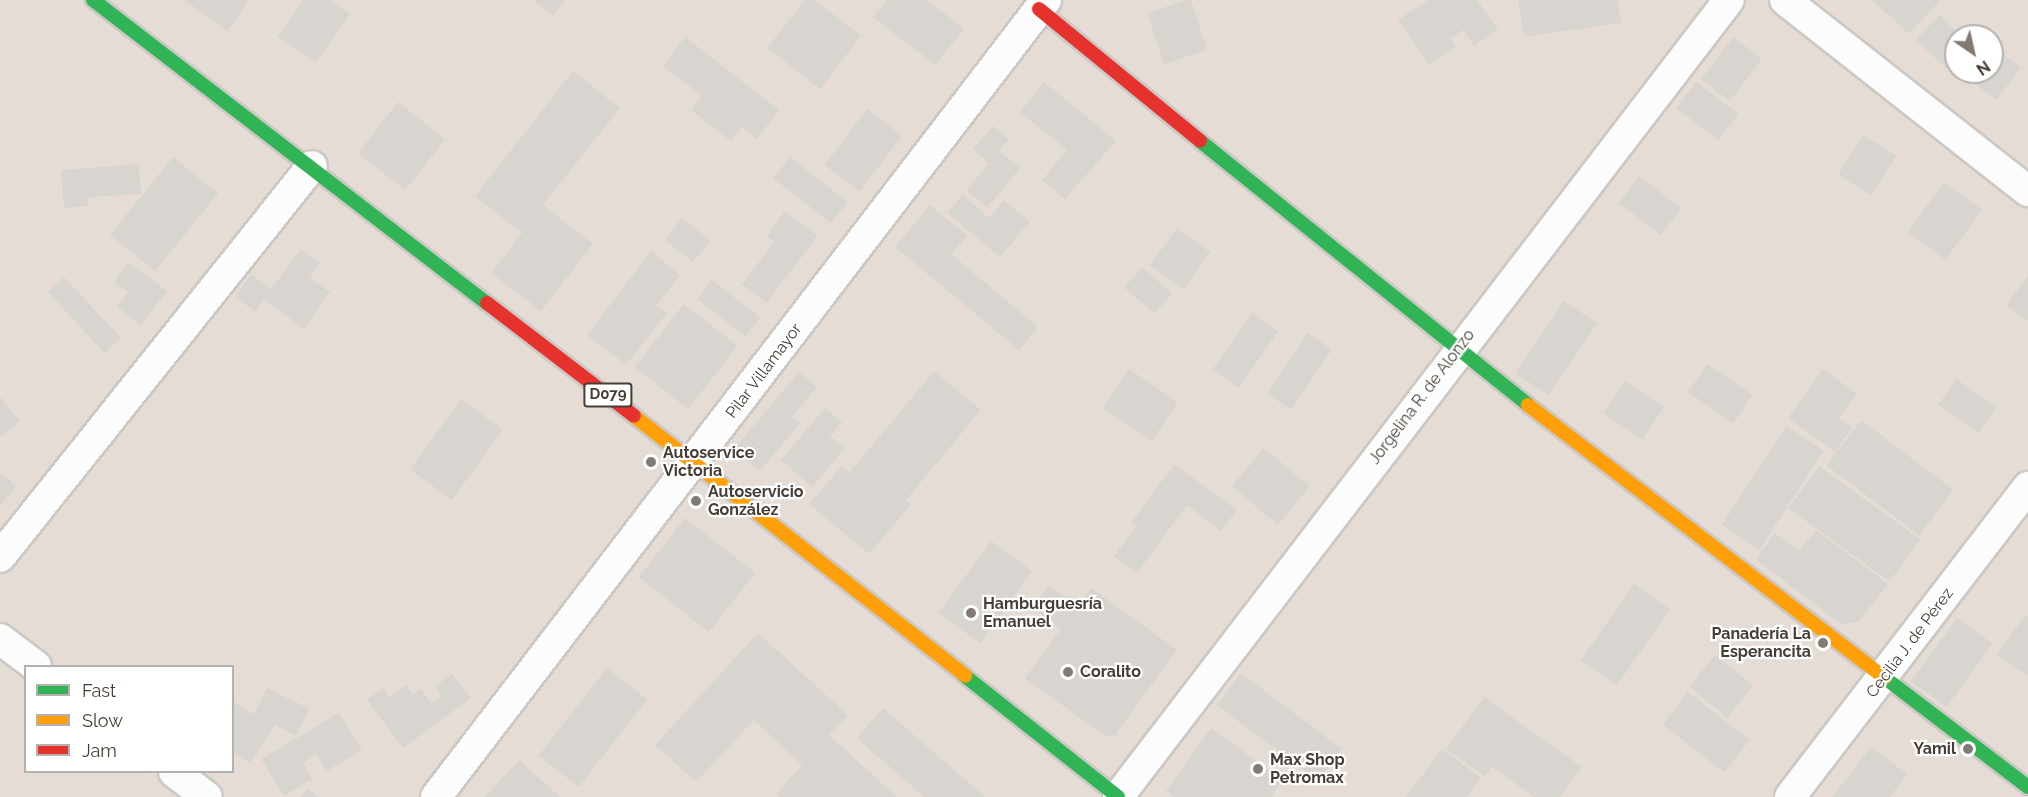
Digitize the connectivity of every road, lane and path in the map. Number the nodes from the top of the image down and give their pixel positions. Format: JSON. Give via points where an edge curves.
{"nodes":[{"id":1,"x":93,"y":0,"type":"edge"},
{"id":2,"x":1729,"y":0,"type":"edge"},
{"id":3,"x":1785,"y":0,"type":"edge"},
{"id":4,"x":1042,"y":4,"type":"edge"},
{"id":5,"x":312,"y":166,"type":"junction"},
{"id":6,"x":2028,"y":191,"type":"edge"},
{"id":7,"x":1457,"y":351,"type":"junction"},
{"id":8,"x":694,"y":462,"type":"junction"},
{"id":9,"x":2028,"y":487,"type":"edge"},
{"id":10,"x":0,"y":557,"type":"edge"},
{"id":11,"x":0,"y":639,"type":"edge"},
{"id":12,"x":35,"y":665,"type":"edge"},
{"id":13,"x":1884,"y":678,"type":"junction"},
{"id":14,"x":177,"y":773,"type":"edge"},
{"id":15,"x":2028,"y":787,"type":"edge"},
{"id":16,"x":207,"y":797,"type":"edge"},
{"id":17,"x":436,"y":797,"type":"edge"},
{"id":18,"x":1118,"y":797,"type":"edge"},
{"id":19,"x":1790,"y":797,"type":"edge"}],
"edges":[{"from":1,"to":5,"type":"main road","number":"D079"},
{"from":2,"to":7,"type":"street","name":"Jorgelina R. de Alonzo"},
{"from":3,"to":6,"type":"street"},
{"from":4,"to":7,"type":"main road"},
{"from":4,"to":8,"type":"street","name":"Pilar Villamayor"},
{"from":5,"to":8,"type":"main road","number":"D079"},
{"from":5,"to":10,"type":"street"},
{"from":7,"to":13,"type":"main road"},
{"from":7,"to":18,"type":"street","name":"Jorgelina R. de Alonzo"},
{"from":8,"to":17,"type":"street","name":"Pilar Villamayor"},
{"from":8,"to":18,"type":"main road","number":"D079"},
{"from":9,"to":13,"type":"street","name":"Cecilia J. de Pérez"},
{"from":11,"to":12,"type":"street"},
{"from":13,"to":15,"type":"main road"},
{"from":13,"to":19,"type":"street","name":"Cecilia J. de Pérez"},
{"from":14,"to":16,"type":"street"}]}
